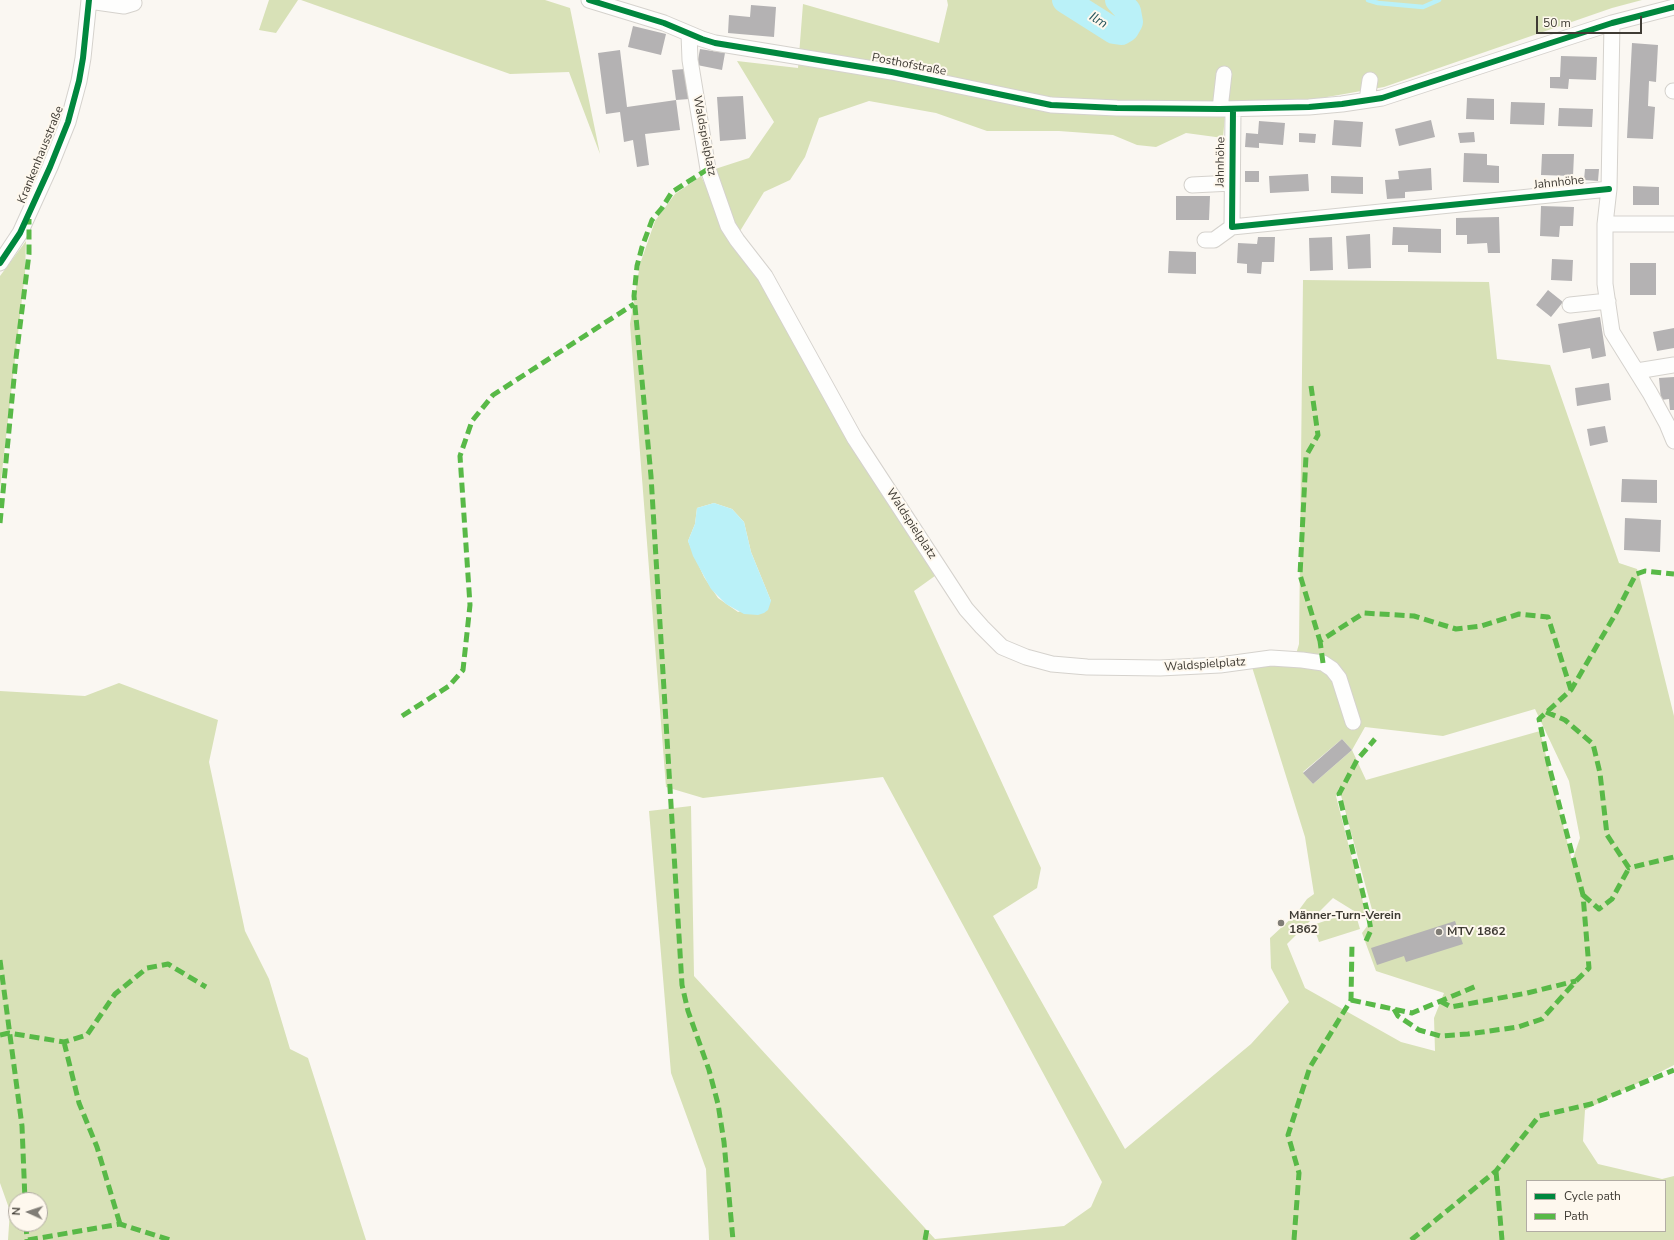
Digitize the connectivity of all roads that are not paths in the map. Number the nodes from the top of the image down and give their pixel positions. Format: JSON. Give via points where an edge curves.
{"nodes":[{"id":1,"x":89,"y":0,"type":"edge"},
{"id":2,"x":589,"y":0,"type":"edge"},
{"id":3,"x":134,"y":3,"type":"dead end"},
{"id":4,"x":1674,"y":7,"type":"edge"},
{"id":5,"x":1612,"y":23,"type":"junction"},
{"id":6,"x":689,"y":34,"type":"junction"},
{"id":7,"x":1224,"y":74,"type":"dead end"},
{"id":8,"x":1370,"y":80,"type":"dead end"},
{"id":9,"x":1367,"y":100,"type":"junction"},
{"id":10,"x":1226,"y":109,"type":"junction"},
{"id":11,"x":1232,"y":183,"type":"junction"},
{"id":12,"x":1192,"y":184,"type":"dead end"},
{"id":13,"x":1608,"y":189,"type":"junction"},
{"id":14,"x":1605,"y":224,"type":"junction"},
{"id":15,"x":1674,"y":224,"type":"edge"},
{"id":16,"x":1232,"y":227,"type":"junction"},
{"id":17,"x":1205,"y":240,"type":"dead end"},
{"id":18,"x":0,"y":263,"type":"edge"},
{"id":19,"x":1608,"y":301,"type":"junction"},
{"id":20,"x":1570,"y":305,"type":"dead end"},
{"id":21,"x":1674,"y":365,"type":"edge"},
{"id":22,"x":1637,"y":371,"type":"junction"},
{"id":23,"x":1674,"y":441,"type":"edge"},
{"id":24,"x":1353,"y":722,"type":"dead end"}],
"edges":[{"from":1,"to":3,"type":"street","via":[[124,6]]},
{"from":1,"to":18,"type":"street","name":"Krankenhausstraße","via":[[83,58],[68,122],[20,233]]},
{"from":2,"to":6,"type":"street","name":"Posthofstraße","via":[[657,20]]},
{"from":4,"to":5,"type":"street"},
{"from":5,"to":9,"type":"street","via":[[1382,98]]},
{"from":5,"to":13,"type":"street"},
{"from":6,"to":10,"type":"street","name":"Posthofstraße","via":[[715,43],[892,72],[1050,105]]},
{"from":6,"to":24,"type":"street","name":"Waldspielplatz","via":[[690,60],[708,169],[728,226],[765,276],[855,439],[966,609],[982,627],[1002,647],[1052,664],[1160,668],[1220,665],[1271,658],[1323,663],[1339,678]]},
{"from":7,"to":10,"type":"street","name":"Jahnhöhe"},
{"from":8,"to":9,"type":"street"},
{"from":9,"to":10,"type":"street","via":[[1309,108]]},
{"from":10,"to":11,"type":"street","name":"Jahnhöhe"},
{"from":11,"to":12,"type":"street"},
{"from":11,"to":16,"type":"street","name":"Jahnhöhe"},
{"from":13,"to":14,"type":"street"},
{"from":13,"to":16,"type":"street","name":"Jahnhöhe"},
{"from":14,"to":15,"type":"street"},
{"from":14,"to":19,"type":"street","via":[[1605,284]]},
{"from":16,"to":17,"type":"street","via":[[1214,240]]},
{"from":19,"to":20,"type":"street"},
{"from":19,"to":22,"type":"street","via":[[1612,332]]},
{"from":21,"to":22,"type":"street"},
{"from":22,"to":23,"type":"street","via":[[1668,424]]}]}
